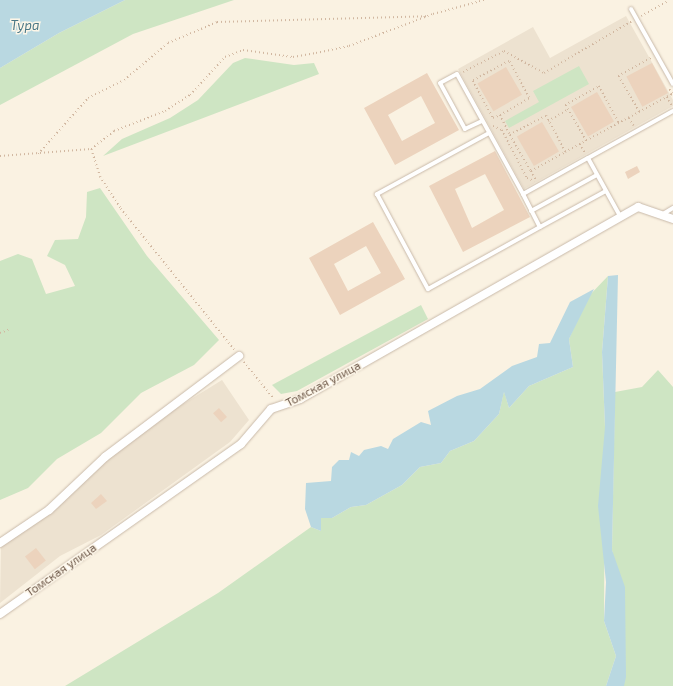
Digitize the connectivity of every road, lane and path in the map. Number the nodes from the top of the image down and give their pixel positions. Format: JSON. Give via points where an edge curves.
{"nodes":[{"id":1,"x":484,"y":0,"type":"edge"},
{"id":2,"x":668,"y":1,"type":"edge"},
{"id":3,"x":631,"y":9,"type":"dead end"},
{"id":4,"x":428,"y":16,"type":"junction"},
{"id":5,"x":636,"y":19,"type":"junction"},
{"id":6,"x":655,"y":64,"type":"dead end"},
{"id":7,"x":665,"y":82,"type":"dead end"},
{"id":8,"x":673,"y":84,"type":"edge"},
{"id":9,"x":667,"y":97,"type":"junction"},
{"id":10,"x":673,"y":107,"type":"edge"},
{"id":11,"x":666,"y":109,"type":"dead end"},
{"id":12,"x":568,"y":110,"type":"junction"},
{"id":13,"x":639,"y":112,"type":"junction"},
{"id":14,"x":500,"y":115,"type":"junction"},
{"id":15,"x":629,"y":118,"type":"junction"},
{"id":16,"x":482,"y":121,"type":"junction"},
{"id":17,"x":548,"y":121,"type":"junction"},
{"id":18,"x":619,"y":123,"type":"junction"},
{"id":19,"x":641,"y":123,"type":"dead end"},
{"id":20,"x":636,"y":129,"type":"junction"},
{"id":21,"x":628,"y":130,"type":"dead end"},
{"id":22,"x":489,"y":133,"type":"junction"},
{"id":23,"x":510,"y":135,"type":"junction"},
{"id":24,"x":586,"y":141,"type":"junction"},
{"id":25,"x":580,"y":144,"type":"junction"},
{"id":26,"x":91,"y":149,"type":"junction"},
{"id":27,"x":591,"y":150,"type":"dead end"},
{"id":28,"x":565,"y":152,"type":"junction"},
{"id":29,"x":585,"y":153,"type":"junction"},
{"id":30,"x":38,"y":154,"type":"junction"},
{"id":31,"x":0,"y":156,"type":"edge"},
{"id":32,"x":578,"y":157,"type":"dead end"},
{"id":33,"x":588,"y":158,"type":"junction"},
{"id":34,"x":531,"y":171,"type":"junction"},
{"id":35,"x":597,"y":175,"type":"junction"},
{"id":36,"x":543,"y":176,"type":"dead end"},
{"id":37,"x":536,"y":180,"type":"junction"},
{"id":38,"x":539,"y":185,"type":"junction"},
{"id":39,"x":606,"y":191,"type":"junction"},
{"id":40,"x":523,"y":194,"type":"junction"},
{"id":41,"x":673,"y":208,"type":"edge"},
{"id":42,"x":531,"y":211,"type":"junction"},
{"id":43,"x":663,"y":214,"type":"junction"},
{"id":44,"x":620,"y":216,"type":"junction"},
{"id":45,"x":673,"y":219,"type":"edge"},
{"id":46,"x":540,"y":227,"type":"junction"},
{"id":47,"x":8,"y":330,"type":"dead end"},
{"id":48,"x":0,"y":333,"type":"edge"},
{"id":49,"x":239,"y":356,"type":"junction"},
{"id":50,"x":285,"y":405,"type":"junction"},
{"id":51,"x":0,"y":543,"type":"edge"},
{"id":52,"x":0,"y":614,"type":"edge"}],
"edges":[{"from":1,"to":4,"type":"path"},
{"from":2,"to":5,"type":"path"},
{"from":3,"to":5,"type":"lane"},
{"from":4,"to":26,"type":"path","via":[[349,46],[316,53],[293,57],[243,50],[225,58],[190,95],[165,111],[114,131]]},
{"from":4,"to":30,"type":"path","via":[[217,22],[168,44],[124,80],[88,98]]},
{"from":5,"to":8,"type":"lane"},
{"from":5,"to":37,"type":"path","via":[[544,73],[504,50],[463,72],[493,128],[502,130],[527,178]]},
{"from":6,"to":13,"type":"path","via":[[652,58],[618,76]]},
{"from":7,"to":9,"type":"path","via":[[672,94]]},
{"from":9,"to":10,"type":"path"},
{"from":9,"to":13,"type":"path"},
{"from":10,"to":11,"type":"path"},
{"from":10,"to":20,"type":"lane"},
{"from":12,"to":17,"type":"path"},
{"from":12,"to":18,"type":"path","via":[[565,105],[599,86]]},
{"from":12,"to":24,"type":"path"},
{"from":13,"to":15,"type":"path"},
{"from":14,"to":14,"type":"path","via":[[493,118],[473,80],[509,61],[529,98]]},
{"from":14,"to":23,"type":"path"},
{"from":15,"to":18,"type":"path"},
{"from":15,"to":20,"type":"path"},
{"from":16,"to":16,"type":"lane","via":[[465,129],[440,83],[457,74]]},
{"from":16,"to":22,"type":"lane"},
{"from":17,"to":23,"type":"path","via":[[546,116]]},
{"from":17,"to":28,"type":"path"},
{"from":18,"to":24,"type":"path"},
{"from":19,"to":20,"type":"path"},
{"from":20,"to":21,"type":"path"},
{"from":20,"to":33,"type":"lane"},
{"from":22,"to":40,"type":"lane"},
{"from":22,"to":46,"type":"lane","via":[[377,194],[428,289]]},
{"from":23,"to":34,"type":"path"},
{"from":24,"to":25,"type":"path"},
{"from":25,"to":28,"type":"path"},
{"from":25,"to":29,"type":"path"},
{"from":26,"to":30,"type":"path"},
{"from":26,"to":49,"type":"path","via":[[100,177],[120,208]]},
{"from":27,"to":29,"type":"path"},
{"from":28,"to":34,"type":"path"},
{"from":29,"to":32,"type":"path"},
{"from":29,"to":33,"type":"path"},
{"from":30,"to":31,"type":"path"},
{"from":33,"to":35,"type":"lane"},
{"from":33,"to":38,"type":"lane"},
{"from":34,"to":37,"type":"path"},
{"from":35,"to":39,"type":"lane"},
{"from":35,"to":42,"type":"lane"},
{"from":36,"to":37,"type":"path"},
{"from":37,"to":38,"type":"path"},
{"from":38,"to":40,"type":"lane"},
{"from":39,"to":44,"type":"lane"},
{"from":39,"to":46,"type":"lane"},
{"from":40,"to":42,"type":"lane"},
{"from":41,"to":43,"type":"lane"},
{"from":42,"to":46,"type":"lane"},
{"from":43,"to":44,"type":"street","name":"Томская улица","via":[[638,207]]},
{"from":43,"to":45,"type":"street","name":"Томская улица"},
{"from":44,"to":50,"type":"street","name":"Томская улица"},
{"from":47,"to":48,"type":"path"},
{"from":49,"to":50,"type":"path","via":[[271,398]]},
{"from":49,"to":51,"type":"street","via":[[105,457],[49,510]]},
{"from":50,"to":52,"type":"street","name":"Томская улица","via":[[271,409],[241,444],[190,482]]}]}
